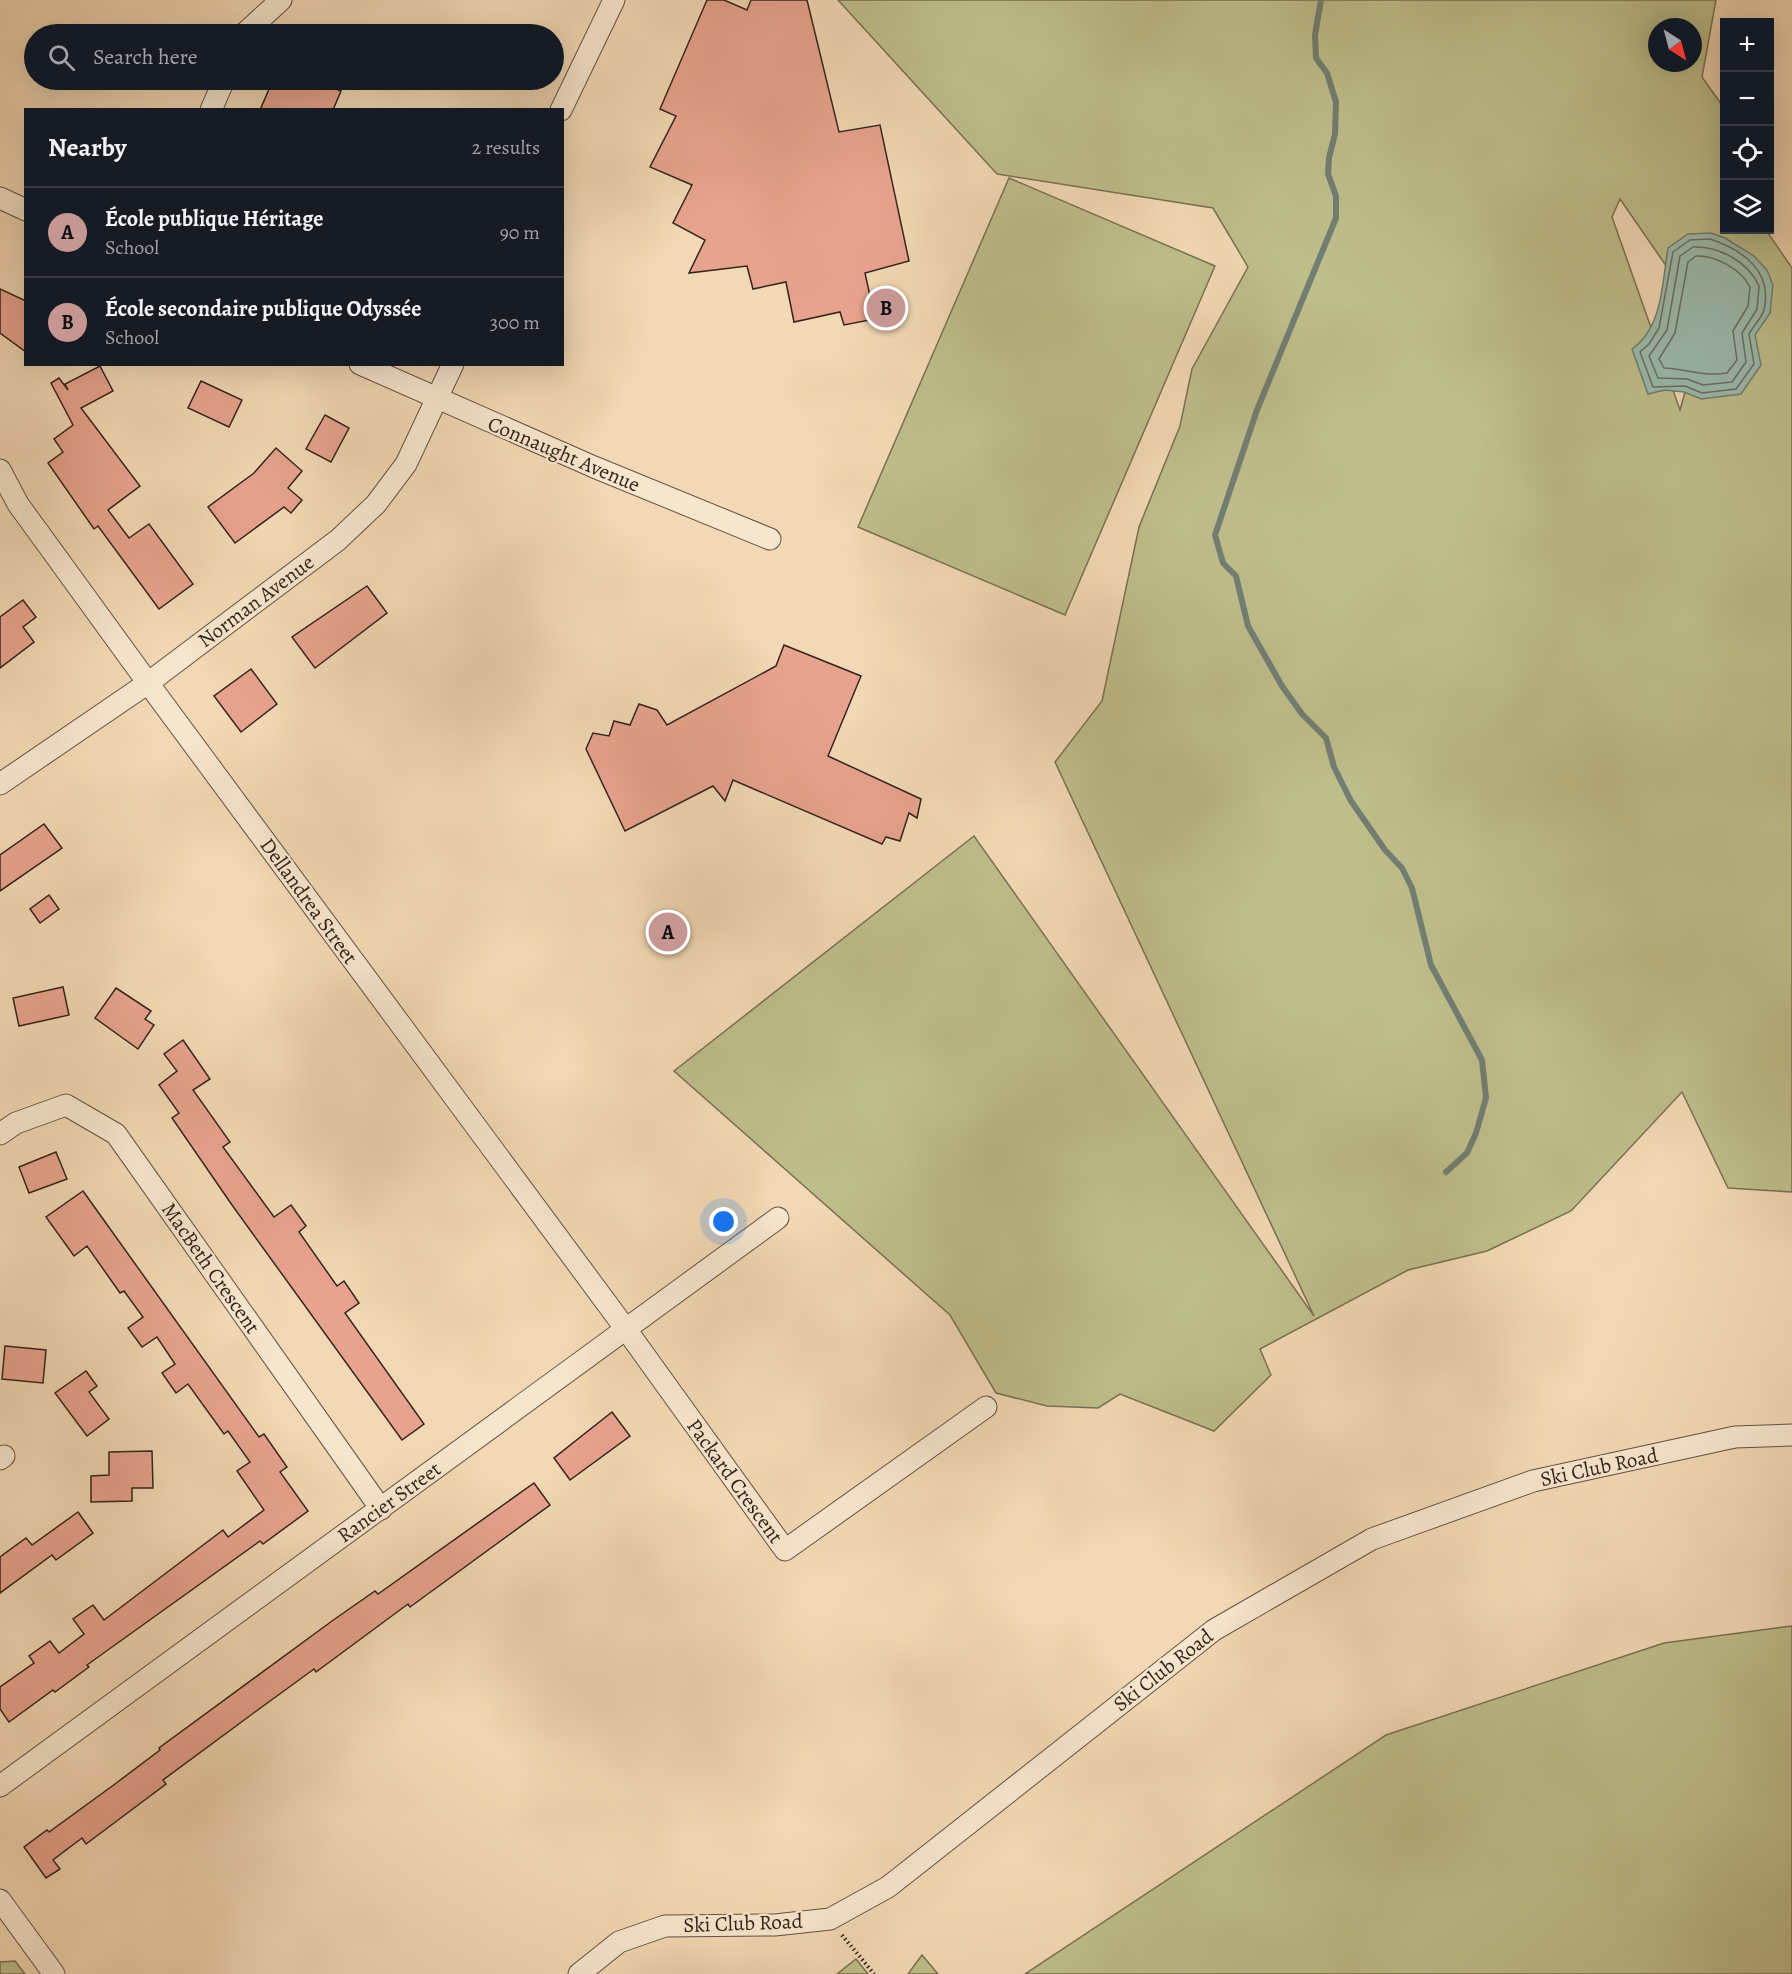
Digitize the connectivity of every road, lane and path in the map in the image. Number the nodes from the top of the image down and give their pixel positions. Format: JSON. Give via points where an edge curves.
{"nodes":[{"id":1,"x":281,"y":0,"type":"edge"},
{"id":2,"x":614,"y":0,"type":"edge"},
{"id":3,"x":255,"y":24,"type":"edge"},
{"id":4,"x":220,"y":90,"type":"edge"},
{"id":5,"x":212,"y":108,"type":"edge"},
{"id":6,"x":562,"y":108,"type":"edge"},
{"id":7,"x":0,"y":198,"type":"edge"},
{"id":8,"x":24,"y":209,"type":"edge"},
{"id":9,"x":364,"y":366,"type":"edge"},
{"id":10,"x":452,"y":366,"type":"edge"},
{"id":11,"x":438,"y":401,"type":"junction"},
{"id":12,"x":0,"y":470,"type":"edge"},
{"id":13,"x":770,"y":539,"type":"dead end"},
{"id":14,"x":148,"y":683,"type":"junction"},
{"id":15,"x":0,"y":784,"type":"edge"},
{"id":16,"x":0,"y":1134,"type":"edge"},
{"id":17,"x":778,"y":1218,"type":"dead end"},
{"id":18,"x":625,"y":1328,"type":"junction"},
{"id":19,"x":986,"y":1407,"type":"dead end"},
{"id":20,"x":1792,"y":1435,"type":"edge"},
{"id":21,"x":381,"y":1509,"type":"junction"},
{"id":22,"x":0,"y":1786,"type":"edge"},
{"id":23,"x":0,"y":1900,"type":"edge"},
{"id":24,"x":850,"y":1946,"type":"dead end"},
{"id":25,"x":54,"y":1974,"type":"edge"},
{"id":26,"x":579,"y":1974,"type":"edge"},
{"id":27,"x":874,"y":1974,"type":"edge"}],
"edges":[{"from":1,"to":3,"type":"street"},
{"from":2,"to":6,"type":"street"},
{"from":4,"to":5,"type":"street"},
{"from":7,"to":8,"type":"street"},
{"from":9,"to":11,"type":"street","name":"Connaught Avenue"},
{"from":10,"to":11,"type":"street","name":"Norman Avenue"},
{"from":11,"to":13,"type":"street","name":"Connaught Avenue"},
{"from":11,"to":14,"type":"street","name":"Norman Avenue","via":[[406,464],[376,504],[338,540]]},
{"from":12,"to":14,"type":"street","name":"Dellandrea Street","via":[[18,504]]},
{"from":14,"to":15,"type":"street","name":"Norman Avenue"},
{"from":14,"to":18,"type":"street","name":"Dellandrea Street"},
{"from":16,"to":21,"type":"street","name":"MacBeth Crescent","via":[[16,1123],[66,1105],[116,1134]]},
{"from":17,"to":18,"type":"street","name":"Rancier Street"},
{"from":18,"to":19,"type":"street","name":"Packard Crescent","via":[[784,1550]]},
{"from":18,"to":21,"type":"street","name":"Rancier Street"},
{"from":20,"to":26,"type":"street","name":"Ski Club Road","via":[[1735,1437],[1533,1481],[1372,1539],[1214,1629],[888,1887],[840,1914],[830,1919],[775,1925],[665,1926],[619,1942]]},
{"from":21,"to":22,"type":"street","name":"Rancier Street"},
{"from":23,"to":25,"type":"street"},
{"from":24,"to":27,"type":"path"}]}
